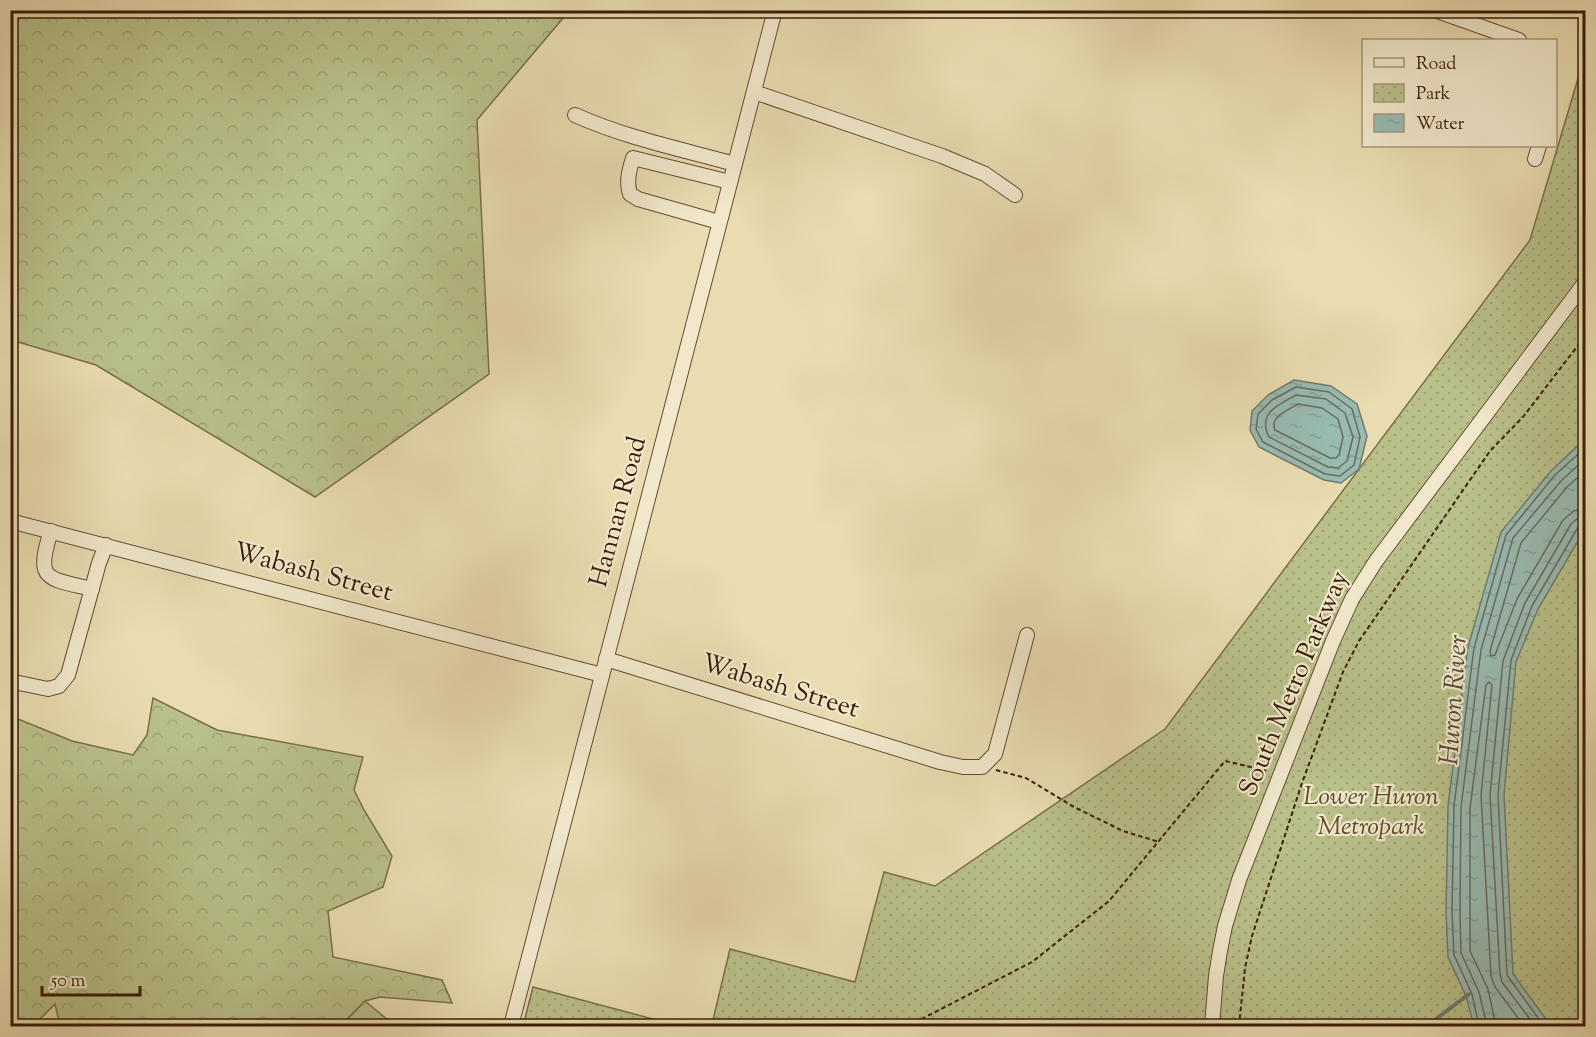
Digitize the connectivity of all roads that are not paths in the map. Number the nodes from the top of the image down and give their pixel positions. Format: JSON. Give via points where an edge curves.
{"nodes":[{"id":1,"x":775,"y":10,"type":"edge"},
{"id":2,"x":1434,"y":10,"type":"edge"},
{"id":3,"x":1516,"y":39,"type":"edge"},
{"id":4,"x":754,"y":92,"type":"junction"},
{"id":5,"x":575,"y":115,"type":"dead end"},
{"id":6,"x":735,"y":164,"type":"junction"},
{"id":7,"x":730,"y":182,"type":"junction"},
{"id":8,"x":1015,"y":195,"type":"dead end"},
{"id":9,"x":719,"y":222,"type":"junction"},
{"id":10,"x":1586,"y":281,"type":"edge"},
{"id":11,"x":10,"y":521,"type":"edge"},
{"id":12,"x":51,"y":531,"type":"junction"},
{"id":13,"x":106,"y":545,"type":"junction"},
{"id":14,"x":92,"y":589,"type":"junction"},
{"id":15,"x":1027,"y":635,"type":"dead end"},
{"id":16,"x":606,"y":659,"type":"junction"},
{"id":17,"x":602,"y":675,"type":"junction"},
{"id":18,"x":14,"y":682,"type":"dead end"},
{"id":19,"x":512,"y":1026,"type":"edge"},
{"id":20,"x":1212,"y":1026,"type":"edge"}],
"edges":[{"from":1,"to":4,"type":"street","name":"Hannan Road"},
{"from":2,"to":3,"type":"street"},
{"from":4,"to":6,"type":"street","name":"Hannan Road"},
{"from":4,"to":8,"type":"street","via":[[942,156],[985,174]]},
{"from":5,"to":6,"type":"street","via":[[624,135]]},
{"from":6,"to":7,"type":"street","name":"Hannan Road"},
{"from":7,"to":9,"type":"street","name":"Hannan Road"},
{"from":7,"to":9,"type":"street","via":[[633,158],[629,170],[627,185],[630,194],[638,199]]},
{"from":9,"to":16,"type":"street","name":"Hannan Road"},
{"from":10,"to":20,"type":"street","name":"South Metro Parkway","via":[[1352,599],[1239,880],[1225,926]]},
{"from":11,"to":12,"type":"street","name":"Wabash Street"},
{"from":12,"to":13,"type":"street","name":"Wabash Street"},
{"from":12,"to":14,"type":"street","via":[[43,567],[48,575]]},
{"from":13,"to":14,"type":"street"},
{"from":13,"to":17,"type":"street","name":"Wabash Street"},
{"from":14,"to":18,"type":"street","via":[[68,675],[59,686],[48,689]]},
{"from":15,"to":16,"type":"street","name":"Wabash Street","via":[[995,754],[982,767],[963,768],[940,762]]},
{"from":16,"to":17,"type":"street","name":"Hannan Road"},
{"from":17,"to":19,"type":"street","name":"Hannan Road"}]}
